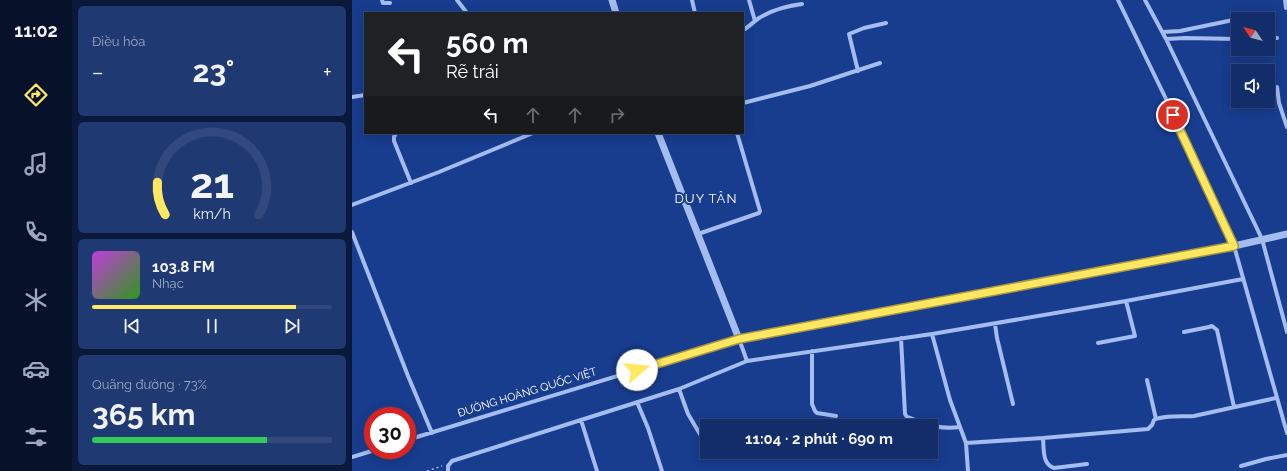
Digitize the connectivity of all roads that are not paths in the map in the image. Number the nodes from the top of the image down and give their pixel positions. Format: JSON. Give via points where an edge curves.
{"nodes":[{"id":1,"x":382,"y":0,"type":"edge"},
{"id":2,"x":457,"y":0,"type":"edge"},
{"id":3,"x":612,"y":0,"type":"edge"},
{"id":4,"x":692,"y":0,"type":"edge"},
{"id":5,"x":749,"y":0,"type":"edge"},
{"id":6,"x":1118,"y":0,"type":"edge"},
{"id":7,"x":1145,"y":0,"type":"edge"},
{"id":8,"x":1285,"y":0,"type":"edge"},
{"id":9,"x":390,"y":3,"type":"dead end"},
{"id":10,"x":802,"y":4,"type":"dead end"},
{"id":11,"x":1286,"y":8,"type":"edge"},
{"id":12,"x":465,"y":12,"type":"edge"},
{"id":13,"x":616,"y":12,"type":"edge"},
{"id":14,"x":695,"y":12,"type":"edge"},
{"id":15,"x":755,"y":21,"type":"junction"},
{"id":16,"x":1231,"y":21,"type":"edge"},
{"id":17,"x":886,"y":23,"type":"dead end"},
{"id":18,"x":744,"y":29,"type":"edge"},
{"id":19,"x":1163,"y":32,"type":"junction"},
{"id":20,"x":1166,"y":39,"type":"junction"},
{"id":21,"x":1231,"y":40,"type":"edge"},
{"id":22,"x":880,"y":63,"type":"dead end"},
{"id":23,"x":858,"y":71,"type":"junction"},
{"id":24,"x":1277,"y":87,"type":"dead end"},
{"id":25,"x":364,"y":95,"type":"edge"},
{"id":26,"x":352,"y":97,"type":"edge"},
{"id":27,"x":744,"y":103,"type":"edge"},
{"id":28,"x":1287,"y":127,"type":"edge"},
{"id":29,"x":396,"y":134,"type":"edge"},
{"id":30,"x":528,"y":134,"type":"edge"},
{"id":31,"x":658,"y":134,"type":"edge"},
{"id":32,"x":737,"y":134,"type":"edge"},
{"id":33,"x":411,"y":183,"type":"junction"},
{"id":34,"x":352,"y":205,"type":"edge"},
{"id":35,"x":352,"y":232,"type":"edge"},
{"id":36,"x":698,"y":234,"type":"junction"},
{"id":37,"x":1287,"y":234,"type":"edge"},
{"id":38,"x":1262,"y":239,"type":"junction"},
{"id":39,"x":1234,"y":246,"type":"junction"},
{"id":40,"x":1243,"y":279,"type":"junction"},
{"id":41,"x":1126,"y":301,"type":"junction"},
{"id":42,"x":995,"y":324,"type":"junction"},
{"id":43,"x":1184,"y":332,"type":"dead end"},
{"id":44,"x":1287,"y":332,"type":"edge"},
{"id":45,"x":932,"y":334,"type":"junction"},
{"id":46,"x":901,"y":338,"type":"junction"},
{"id":47,"x":740,"y":342,"type":"junction"},
{"id":48,"x":1098,"y":342,"type":"dead end"},
{"id":49,"x":812,"y":351,"type":"junction"},
{"id":50,"x":747,"y":361,"type":"junction"},
{"id":51,"x":1147,"y":380,"type":"dead end"},
{"id":52,"x":679,"y":389,"type":"junction"},
{"id":53,"x":1276,"y":398,"type":"junction"},
{"id":54,"x":638,"y":402,"type":"junction"},
{"id":55,"x":1013,"y":404,"type":"dead end"},
{"id":56,"x":1234,"y":407,"type":"junction"},
{"id":57,"x":836,"y":416,"type":"dead end"},
{"id":58,"x":1156,"y":418,"type":"junction"},
{"id":59,"x":581,"y":420,"type":"junction"},
{"id":60,"x":960,"y":427,"type":"junction"},
{"id":61,"x":432,"y":433,"type":"junction"},
{"id":62,"x":1287,"y":433,"type":"edge"},
{"id":63,"x":700,"y":434,"type":"edge"},
{"id":64,"x":416,"y":437,"type":"edge"},
{"id":65,"x":1043,"y":438,"type":"junction"},
{"id":66,"x":966,"y":443,"type":"junction"},
{"id":67,"x":364,"y":453,"type":"edge"},
{"id":68,"x":1287,"y":455,"type":"edge"},
{"id":69,"x":352,"y":457,"type":"edge"},
{"id":70,"x":1087,"y":464,"type":"dead end"},
{"id":71,"x":1241,"y":466,"type":"dead end"},
{"id":72,"x":1062,"y":469,"type":"edge"},
{"id":73,"x":448,"y":471,"type":"edge"},
{"id":74,"x":597,"y":471,"type":"edge"},
{"id":75,"x":662,"y":471,"type":"edge"},
{"id":76,"x":968,"y":471,"type":"edge"}],
"edges":[{"from":1,"to":9,"type":"street","via":[[383,3]]},
{"from":2,"to":12,"type":"street"},
{"from":3,"to":13,"type":"street"},
{"from":4,"to":14,"type":"street"},
{"from":5,"to":15,"type":"street"},
{"from":6,"to":39,"type":"street","via":[[1199,167]]},
{"from":7,"to":19,"type":"street"},
{"from":8,"to":11,"type":"street"},
{"from":10,"to":15,"type":"street","via":[[783,4]]},
{"from":15,"to":18,"type":"street"},
{"from":16,"to":19,"type":"street"},
{"from":17,"to":23,"type":"street","via":[[850,34]]},
{"from":19,"to":20,"type":"street"},
{"from":20,"to":21,"type":"street"},
{"from":20,"to":38,"type":"street"},
{"from":22,"to":23,"type":"street"},
{"from":23,"to":27,"type":"street"},
{"from":24,"to":28,"type":"street","via":[[1278,103]]},
{"from":25,"to":26,"type":"street"},
{"from":29,"to":33,"type":"street","via":[[394,141]]},
{"from":30,"to":33,"type":"street"},
{"from":31,"to":36,"type":"street"},
{"from":32,"to":36,"type":"street","via":[[760,211]]},
{"from":33,"to":34,"type":"street"},
{"from":35,"to":61,"type":"street"},
{"from":36,"to":47,"type":"street"},
{"from":37,"to":38,"type":"street","name":"ĐƯỜNG HOÀNG QUỐC VIỆT"},
{"from":38,"to":39,"type":"street","name":"ĐƯỜNG HOÀNG QUỐC VIỆT"},
{"from":38,"to":44,"type":"street"},
{"from":39,"to":40,"type":"street"},
{"from":39,"to":47,"type":"street","name":"ĐƯỜNG HOÀNG QUỐC VIỆT"},
{"from":40,"to":41,"type":"street"},
{"from":40,"to":53,"type":"street"},
{"from":41,"to":42,"type":"street"},
{"from":41,"to":48,"type":"street","via":[[1135,336]]},
{"from":42,"to":45,"type":"street"},
{"from":42,"to":55,"type":"street"},
{"from":43,"to":56,"type":"street","via":[[1209,326],[1217,330]]},
{"from":45,"to":46,"type":"street"},
{"from":45,"to":60,"type":"street"},
{"from":46,"to":49,"type":"street"},
{"from":46,"to":60,"type":"street","via":[[905,414],[933,427]]},
{"from":47,"to":50,"type":"street"},
{"from":47,"to":61,"type":"street","name":"ĐƯỜNG HOÀNG QUỐC VIỆT"},
{"from":49,"to":50,"type":"street"},
{"from":49,"to":57,"type":"street","via":[[813,408],[817,413]]},
{"from":50,"to":52,"type":"street"},
{"from":51,"to":58,"type":"street"},
{"from":52,"to":54,"type":"street"},
{"from":52,"to":63,"type":"street","via":[[682,402]]},
{"from":53,"to":56,"type":"street"},
{"from":53,"to":62,"type":"street"},
{"from":54,"to":59,"type":"street"},
{"from":54,"to":75,"type":"street"},
{"from":56,"to":58,"type":"street","via":[[1194,416]]},
{"from":58,"to":65,"type":"street","via":[[1148,429]]},
{"from":59,"to":73,"type":"street","via":[[452,461]]},
{"from":59,"to":74,"type":"street"},
{"from":60,"to":66,"type":"street"},
{"from":61,"to":64,"type":"street","name":"ĐƯỜNG HOÀNG QUỐC VIỆT"},
{"from":65,"to":66,"type":"street"},
{"from":65,"to":72,"type":"street","via":[[1047,464]]},
{"from":66,"to":76,"type":"street"},
{"from":67,"to":69,"type":"street"},
{"from":68,"to":71,"type":"street"},
{"from":70,"to":72,"type":"street"}]}
